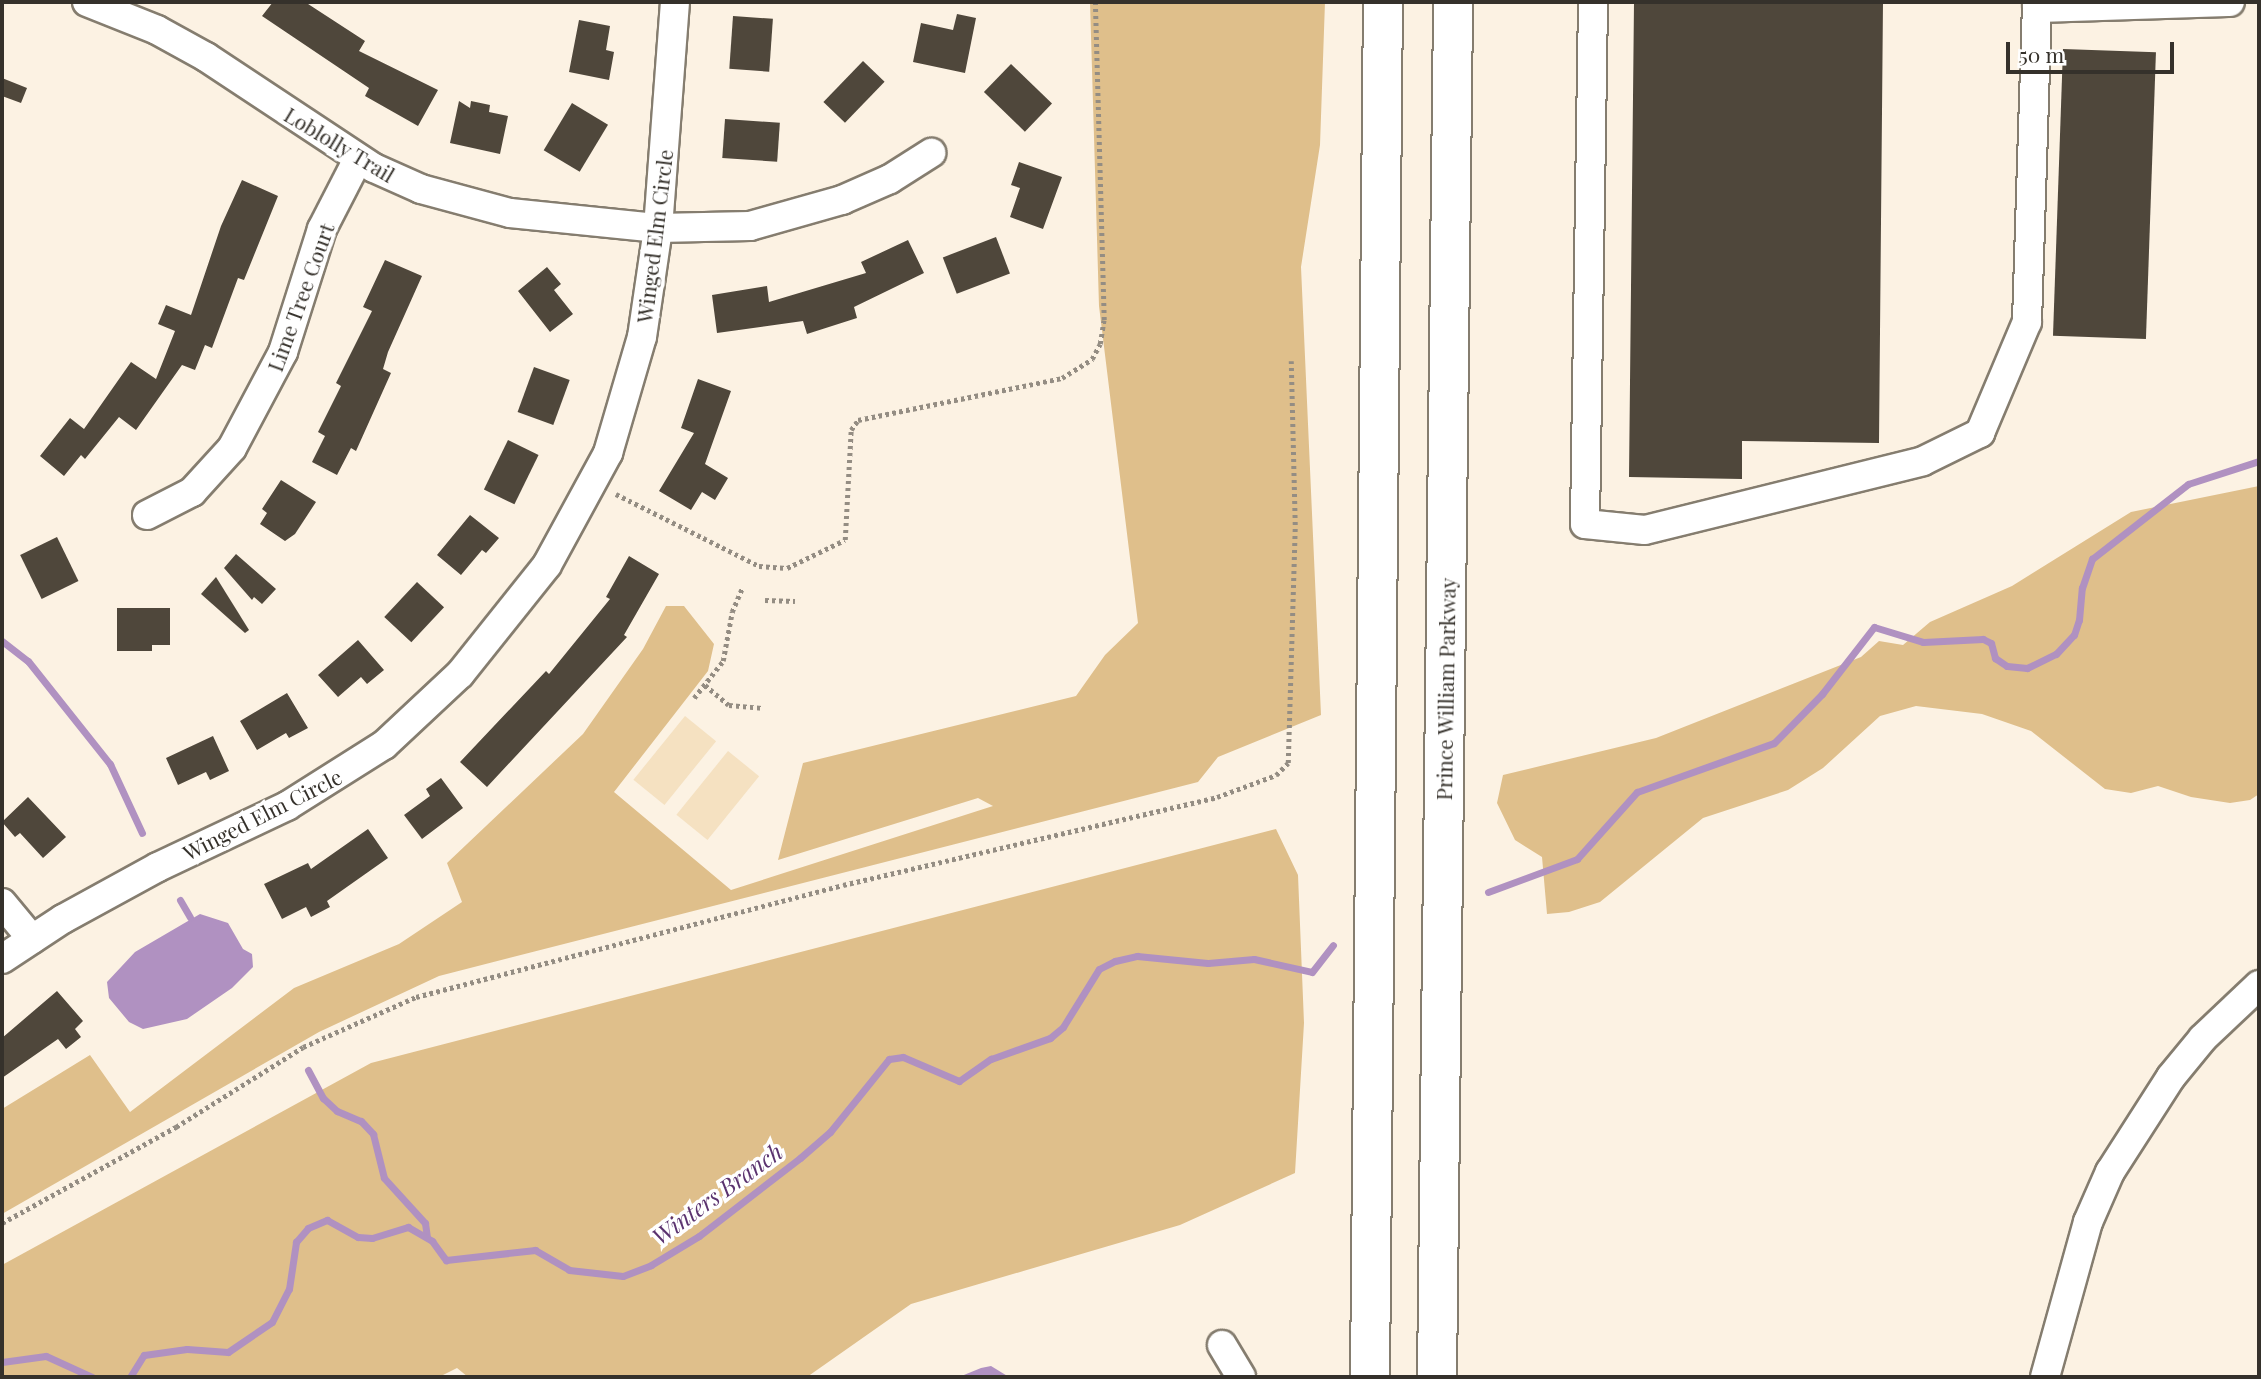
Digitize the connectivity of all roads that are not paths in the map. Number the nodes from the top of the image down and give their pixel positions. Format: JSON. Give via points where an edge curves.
{"nodes":[{"id":1,"x":86,"y":2,"type":"edge"},
{"id":2,"x":675,"y":2,"type":"edge"},
{"id":3,"x":1383,"y":2,"type":"edge"},
{"id":4,"x":1453,"y":2,"type":"edge"},
{"id":5,"x":1593,"y":2,"type":"edge"},
{"id":6,"x":2230,"y":2,"type":"edge"},
{"id":7,"x":2141,"y":4,"type":"edge"},
{"id":8,"x":2037,"y":5,"type":"edge"},
{"id":9,"x":931,"y":153,"type":"dead end"},
{"id":10,"x":358,"y":159,"type":"junction"},
{"id":11,"x":658,"y":229,"type":"junction"},
{"id":12,"x":148,"y":515,"type":"dead end"},
{"id":13,"x":2,"y":904,"type":"edge"},
{"id":14,"x":32,"y":939,"type":"junction"},
{"id":15,"x":2,"y":960,"type":"edge"},
{"id":16,"x":2259,"y":985,"type":"edge"},
{"id":17,"x":1222,"y":1345,"type":"dead end"},
{"id":18,"x":1241,"y":1377,"type":"edge"},
{"id":19,"x":1370,"y":1377,"type":"edge"},
{"id":20,"x":1437,"y":1377,"type":"edge"},
{"id":21,"x":2045,"y":1377,"type":"edge"}],
"edges":[{"from":1,"to":10,"type":"street","name":"Loblolly Trail","via":[[158,30],[206,57]]},
{"from":2,"to":11,"type":"street","name":"Winged Elm Circle"},
{"from":3,"to":19,"type":"highway"},
{"from":4,"to":20,"type":"highway","name":"Prince William Parkway"},
{"from":5,"to":8,"type":"street","via":[[1585,524],[1645,530],[1923,461],[1980,433],[2027,322]]},
{"from":6,"to":7,"type":"street"},
{"from":7,"to":8,"type":"street"},
{"from":9,"to":11,"type":"street","name":"Loblolly Trail","via":[[890,179],[802,214],[750,226]]},
{"from":10,"to":11,"type":"street","name":"Loblolly Trail","via":[[460,201],[510,213]]},
{"from":10,"to":12,"type":"street","name":"Lime Tree Court","via":[[322,229],[283,352],[232,449],[192,492]]},
{"from":11,"to":14,"type":"street","name":"Winged Elm Circle","via":[[642,337],[608,453],[547,565],[460,674],[384,745],[337,778],[158,867]]},
{"from":13,"to":14,"type":"street"},
{"from":14,"to":15,"type":"street","name":"Winged Elm Circle"},
{"from":16,"to":21,"type":"street","via":[[2203,1038],[2171,1077],[2110,1172],[2088,1222]]},
{"from":17,"to":18,"type":"street"}]}
